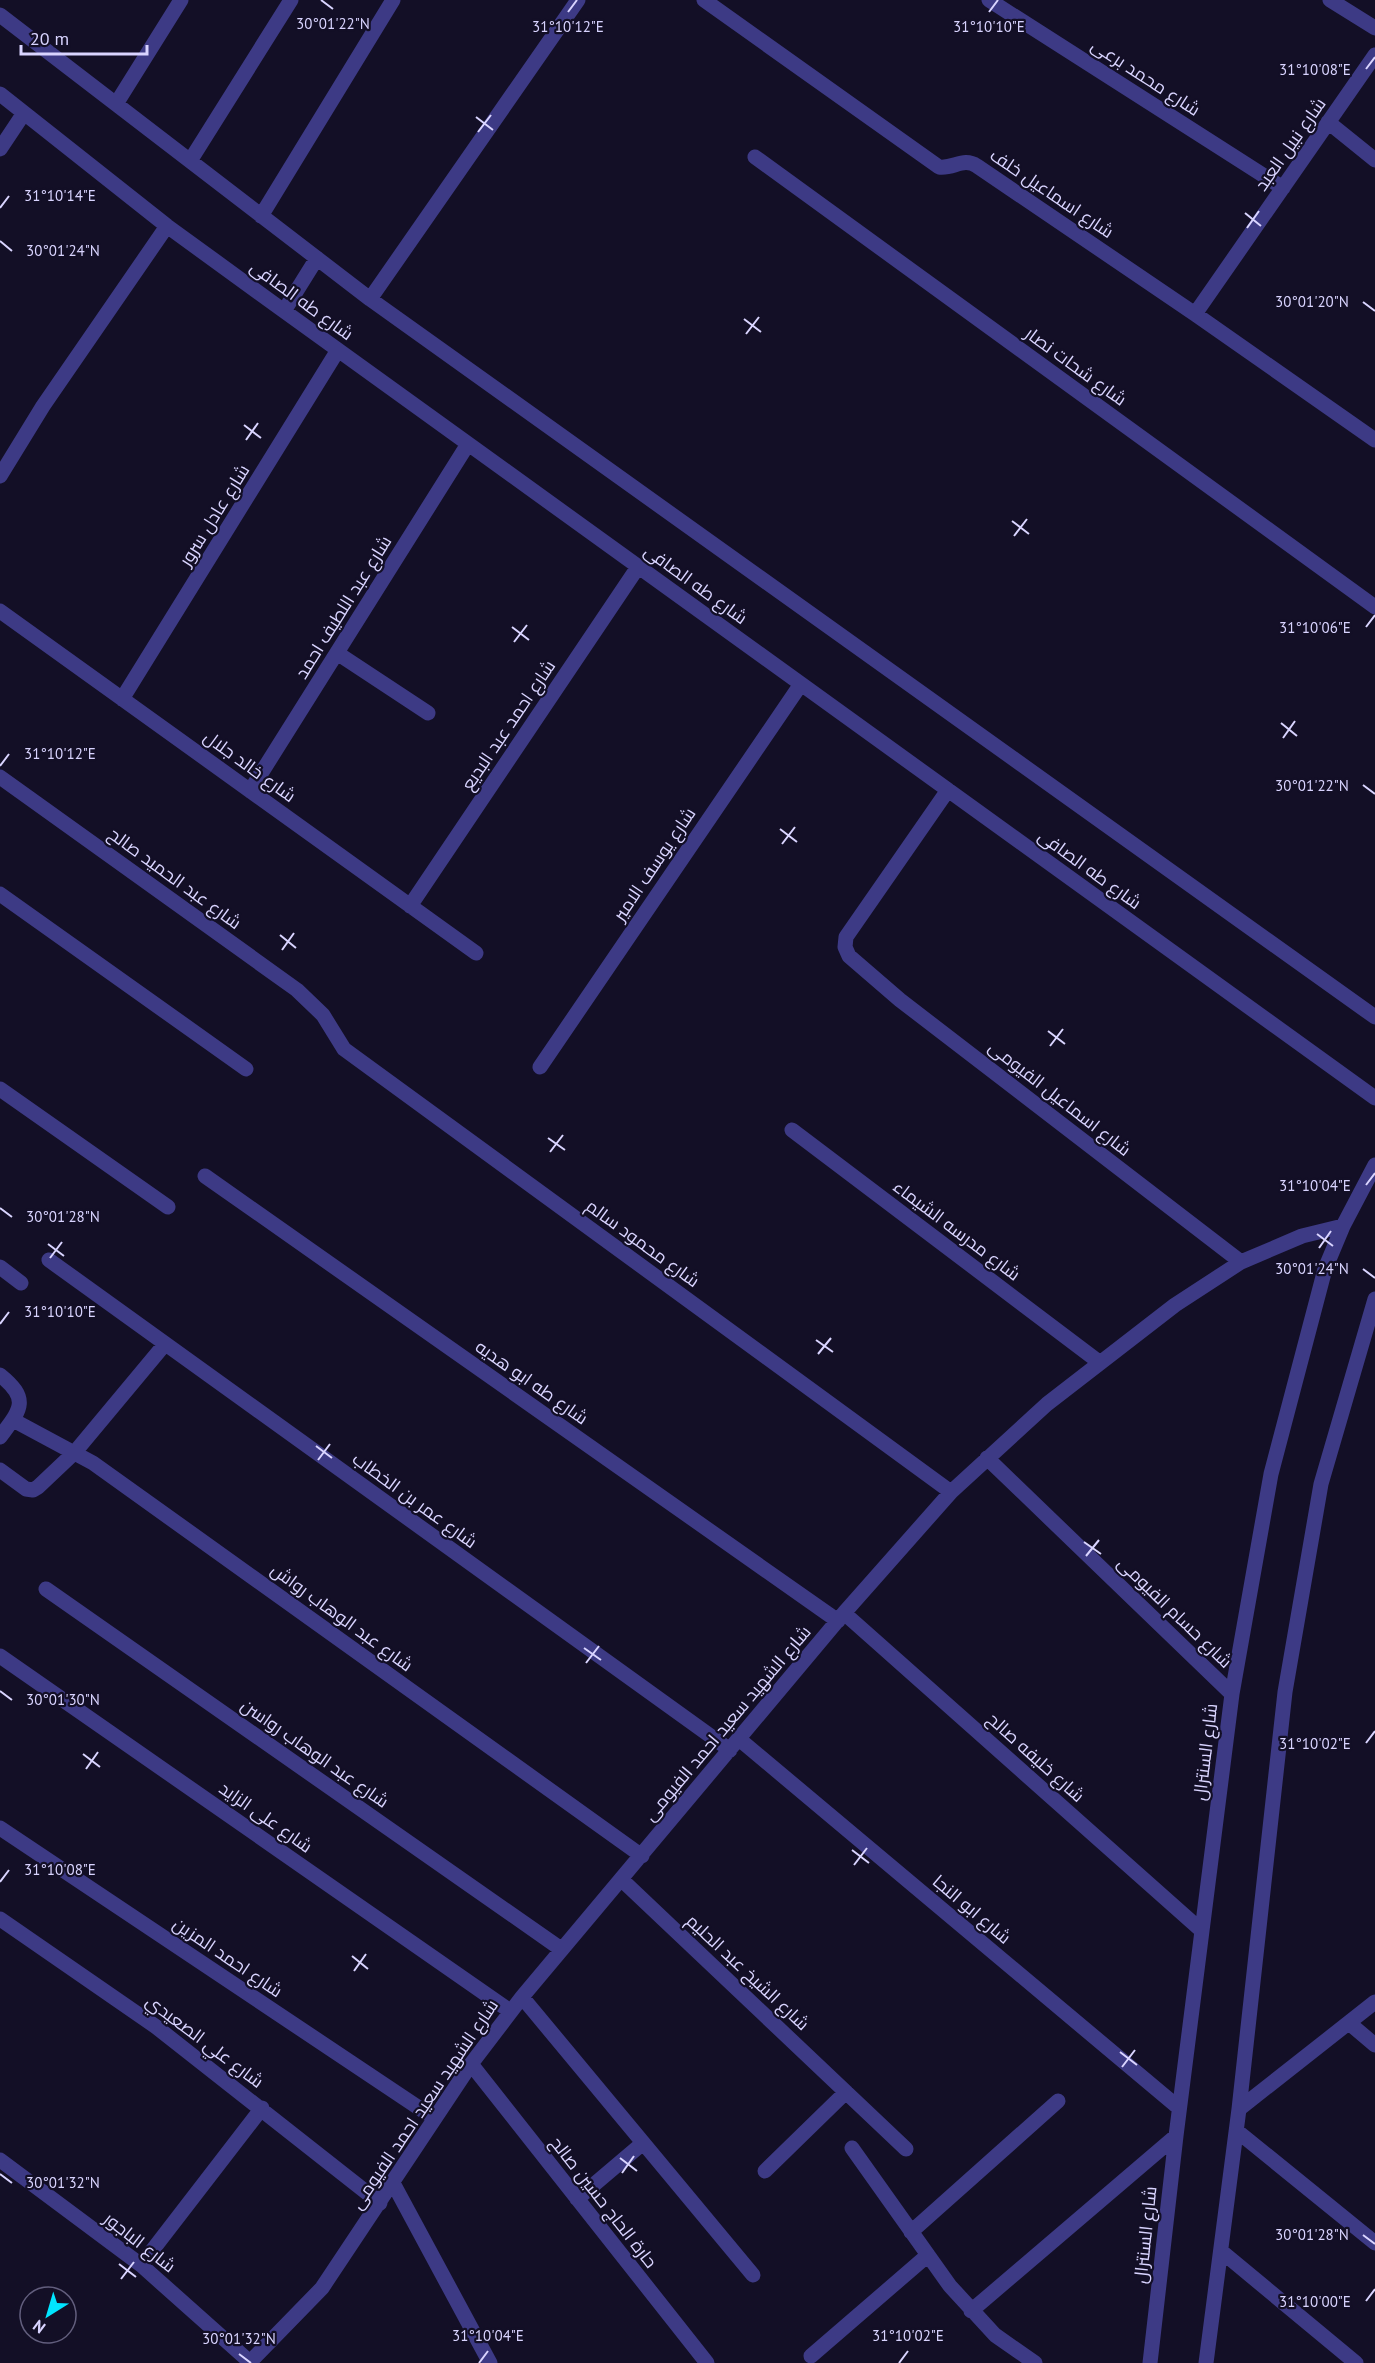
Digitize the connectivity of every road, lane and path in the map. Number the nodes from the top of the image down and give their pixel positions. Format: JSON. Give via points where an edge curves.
{"nodes":[{"id":1,"x":181,"y":0,"type":"edge"},
{"id":2,"x":291,"y":0,"type":"edge"},
{"id":3,"x":393,"y":0,"type":"edge"},
{"id":4,"x":578,"y":0,"type":"edge"},
{"id":5,"x":704,"y":0,"type":"edge"},
{"id":6,"x":989,"y":0,"type":"edge"},
{"id":7,"x":1336,"y":2,"type":"edge"},
{"id":8,"x":0,"y":15,"type":"edge"},
{"id":9,"x":1375,"y":28,"type":"edge"},
{"id":10,"x":1375,"y":55,"type":"edge"},
{"id":11,"x":0,"y":94,"type":"edge"},
{"id":12,"x":116,"y":104,"type":"junction"},
{"id":13,"x":24,"y":113,"type":"junction"},
{"id":14,"x":1328,"y":122,"type":"junction"},
{"id":15,"x":0,"y":149,"type":"edge"},
{"id":16,"x":754,"y":157,"type":"dead end"},
{"id":17,"x":1375,"y":160,"type":"edge"},
{"id":18,"x":190,"y":161,"type":"junction"},
{"id":19,"x":1283,"y":188,"type":"junction"},
{"id":20,"x":261,"y":216,"type":"junction"},
{"id":21,"x":167,"y":226,"type":"junction"},
{"id":22,"x":317,"y":258,"type":"junction"},
{"id":23,"x":370,"y":299,"type":"junction"},
{"id":24,"x":284,"y":311,"type":"junction"},
{"id":25,"x":1195,"y":314,"type":"junction"},
{"id":26,"x":338,"y":350,"type":"junction"},
{"id":27,"x":1375,"y":440,"type":"edge"},
{"id":28,"x":468,"y":444,"type":"junction"},
{"id":29,"x":0,"y":476,"type":"edge"},
{"id":30,"x":639,"y":567,"type":"junction"},
{"id":31,"x":1375,"y":607,"type":"edge"},
{"id":32,"x":0,"y":612,"type":"edge"},
{"id":33,"x":337,"y":653,"type":"junction"},
{"id":34,"x":801,"y":684,"type":"junction"},
{"id":35,"x":122,"y":699,"type":"junction"},
{"id":36,"x":428,"y":713,"type":"dead end"},
{"id":37,"x":0,"y":777,"type":"edge"},
{"id":38,"x":948,"y":790,"type":"junction"},
{"id":39,"x":250,"y":791,"type":"junction"},
{"id":40,"x":0,"y":894,"type":"edge"},
{"id":41,"x":410,"y":906,"type":"junction"},
{"id":42,"x":477,"y":953,"type":"dead end"},
{"id":43,"x":323,"y":1015,"type":"joint"},
{"id":44,"x":1375,"y":1017,"type":"edge"},
{"id":45,"x":540,"y":1067,"type":"dead end"},
{"id":46,"x":246,"y":1069,"type":"dead end"},
{"id":47,"x":0,"y":1089,"type":"edge"},
{"id":48,"x":1375,"y":1098,"type":"edge"},
{"id":49,"x":792,"y":1130,"type":"dead end"},
{"id":50,"x":1375,"y":1165,"type":"edge"},
{"id":51,"x":205,"y":1176,"type":"dead end"},
{"id":52,"x":168,"y":1208,"type":"dead end"},
{"id":53,"x":1343,"y":1226,"type":"junction"},
{"id":54,"x":49,"y":1260,"type":"dead end"},
{"id":55,"x":1240,"y":1262,"type":"junction"},
{"id":56,"x":0,"y":1267,"type":"edge"},
{"id":57,"x":21,"y":1282,"type":"dead end"},
{"id":58,"x":1375,"y":1299,"type":"edge"},
{"id":59,"x":165,"y":1344,"type":"junction"},
{"id":60,"x":1099,"y":1362,"type":"junction"},
{"id":61,"x":0,"y":1375,"type":"edge"},
{"id":62,"x":13,"y":1420,"type":"junction"},
{"id":63,"x":0,"y":1437,"type":"edge"},
{"id":64,"x":75,"y":1452,"type":"junction"},
{"id":65,"x":987,"y":1458,"type":"junction"},
{"id":66,"x":0,"y":1470,"type":"edge"},
{"id":67,"x":951,"y":1492,"type":"junction"},
{"id":68,"x":46,"y":1588,"type":"dead end"},
{"id":69,"x":841,"y":1617,"type":"junction"},
{"id":70,"x":0,"y":1656,"type":"edge"},
{"id":71,"x":1232,"y":1694,"type":"junction"},
{"id":72,"x":735,"y":1745,"type":"junction"},
{"id":73,"x":0,"y":1827,"type":"edge"},
{"id":74,"x":642,"y":1856,"type":"junction"},
{"id":75,"x":622,"y":1880,"type":"junction"},
{"id":76,"x":0,"y":1919,"type":"edge"},
{"id":77,"x":1202,"y":1931,"type":"junction"},
{"id":78,"x":561,"y":1949,"type":"junction"},
{"id":79,"x":522,"y":1997,"type":"junction"},
{"id":80,"x":1375,"y":2002,"type":"edge"},
{"id":81,"x":510,"y":2011,"type":"junction"},
{"id":82,"x":1348,"y":2023,"type":"junction"},
{"id":83,"x":1375,"y":2045,"type":"edge"},
{"id":84,"x":471,"y":2064,"type":"junction"},
{"id":85,"x":846,"y":2092,"type":"junction"},
{"id":86,"x":1058,"y":2101,"type":"dead end"},
{"id":87,"x":262,"y":2108,"type":"junction"},
{"id":88,"x":1179,"y":2108,"type":"junction"},
{"id":89,"x":1239,"y":2109,"type":"junction"},
{"id":90,"x":434,"y":2118,"type":"junction"},
{"id":91,"x":1237,"y":2131,"type":"junction"},
{"id":92,"x":1176,"y":2136,"type":"junction"},
{"id":93,"x":644,"y":2143,"type":"junction"},
{"id":94,"x":852,"y":2148,"type":"dead end"},
{"id":95,"x":906,"y":2149,"type":"dead end"},
{"id":96,"x":0,"y":2160,"type":"edge"},
{"id":97,"x":765,"y":2171,"type":"dead end"},
{"id":98,"x":393,"y":2182,"type":"junction"},
{"id":99,"x":577,"y":2199,"type":"junction"},
{"id":100,"x":380,"y":2203,"type":"junction"},
{"id":101,"x":911,"y":2232,"type":"junction"},
{"id":102,"x":1375,"y":2243,"type":"edge"},
{"id":103,"x":1221,"y":2251,"type":"junction"},
{"id":104,"x":928,"y":2255,"type":"junction"},
{"id":105,"x":141,"y":2265,"type":"junction"},
{"id":106,"x":753,"y":2275,"type":"dead end"},
{"id":107,"x":971,"y":2311,"type":"junction"},
{"id":108,"x":811,"y":2356,"type":"dead end"},
{"id":109,"x":250,"y":2363,"type":"edge"},
{"id":110,"x":490,"y":2363,"type":"edge"},
{"id":111,"x":707,"y":2363,"type":"edge"},
{"id":112,"x":1035,"y":2363,"type":"edge"},
{"id":113,"x":1150,"y":2363,"type":"edge"},
{"id":114,"x":1206,"y":2363,"type":"edge"},
{"id":115,"x":1356,"y":2363,"type":"edge"}],
"edges":[{"from":1,"to":12,"type":"street"},
{"from":2,"to":18,"type":"street"},
{"from":3,"to":20,"type":"street"},
{"from":4,"to":23,"type":"street"},
{"from":5,"to":25,"type":"street","name":"شارع اسماعيل خلف","via":[[939,167],[970,162]]},
{"from":6,"to":19,"type":"street","name":"شارع محمد برعى"},
{"from":7,"to":9,"type":"street"},
{"from":8,"to":12,"type":"street"},
{"from":10,"to":14,"type":"street","name":"شارع نبيل العبد"},
{"from":11,"to":13,"type":"street","name":"شارع طه الصافى"},
{"from":12,"to":18,"type":"street"},
{"from":13,"to":15,"type":"street"},
{"from":13,"to":21,"type":"street","name":"شارع طه الصافى"},
{"from":14,"to":17,"type":"street"},
{"from":14,"to":19,"type":"street","name":"شارع نبيل العبد"},
{"from":16,"to":31,"type":"street","name":"شارع شحات نصار"},
{"from":18,"to":20,"type":"street"},
{"from":19,"to":25,"type":"street","name":"شارع نبيل العبد"},
{"from":20,"to":22,"type":"street"},
{"from":21,"to":24,"type":"street","name":"شارع طه الصافى"},
{"from":21,"to":29,"type":"street","via":[[43,406]]},
{"from":22,"to":23,"type":"street"},
{"from":22,"to":24,"type":"street"},
{"from":23,"to":44,"type":"street"},
{"from":24,"to":26,"type":"street","name":"شارع طه الصافى"},
{"from":25,"to":27,"type":"street","name":"شارع اسماعيل خلف"},
{"from":26,"to":28,"type":"street","name":"شارع طه الصافى"},
{"from":26,"to":35,"type":"street","name":"شارع عادل سرور"},
{"from":28,"to":30,"type":"street","name":"شارع طه الصافى"},
{"from":28,"to":33,"type":"street","name":"شارع عبد اللطيف احمد"},
{"from":30,"to":34,"type":"street","name":"شارع طه الصافى"},
{"from":30,"to":41,"type":"street","name":"شارع احمد عبد البديع"},
{"from":32,"to":35,"type":"street","name":"شارع خالد جلال"},
{"from":33,"to":36,"type":"street"},
{"from":33,"to":39,"type":"street","name":"شارع عبد اللطيف احمد"},
{"from":34,"to":38,"type":"street","name":"شارع طه الصافى"},
{"from":34,"to":45,"type":"street","name":"شارع يوسف الامير"},
{"from":35,"to":39,"type":"street","name":"شارع خالد جلال"},
{"from":37,"to":43,"type":"street","name":"شارع عبد الحميد صالح","via":[[297,990]]},
{"from":38,"to":48,"type":"street","name":"شارع طه الصافى"},
{"from":38,"to":55,"type":"street","name":"شارع اسماعيل الفيومى","via":[[846,937],[845,948],[856,963]]},
{"from":39,"to":41,"type":"street","name":"شارع خالد جلال"},
{"from":40,"to":46,"type":"street"},
{"from":41,"to":42,"type":"street","name":"شارع خالد جلال"},
{"from":43,"to":67,"type":"street","name":"شارع محمود سالم","via":[[344,1049]]},
{"from":47,"to":52,"type":"street"},
{"from":49,"to":60,"type":"street","name":"شارع مدرسه الشيماء"},
{"from":50,"to":53,"type":"street","name":"شارع السنترال"},
{"from":51,"to":69,"type":"street","name":"شارع طه ابو هديه"},
{"from":53,"to":55,"type":"street","name":"شارع الشهيد سعيد احمد الفيومى","via":[[1302,1236]]},
{"from":53,"to":71,"type":"street","name":"شارع السنترال","via":[[1316,1302],[1271,1474]]},
{"from":54,"to":59,"type":"street","name":"شارع عمر بن الخطاب"},
{"from":55,"to":60,"type":"street","name":"شارع الشهيد سعيد احمد الفيومى"},
{"from":56,"to":57,"type":"street"},
{"from":58,"to":89,"type":"street","via":[[1321,1484],[1286,1692]]},
{"from":59,"to":64,"type":"street"},
{"from":59,"to":72,"type":"street","name":"شارع عمر بن الخطاب"},
{"from":60,"to":65,"type":"street","name":"شارع الشهيد سعيد احمد الفيومى"},
{"from":61,"to":62,"type":"street","via":[[18,1393],[21,1402]]},
{"from":62,"to":63,"type":"street"},
{"from":62,"to":64,"type":"street","name":"شارع عبد الوهاب رواش"},
{"from":64,"to":66,"type":"street","via":[[33,1490]]},
{"from":64,"to":74,"type":"street","name":"شارع عبد الوهاب رواش"},
{"from":65,"to":67,"type":"street","name":"شارع الشهيد سعيد احمد الفيومى"},
{"from":65,"to":71,"type":"street","name":"شارع حسام الفيومى"},
{"from":67,"to":69,"type":"street","name":"شارع الشهيد سعيد احمد الفيومى"},
{"from":68,"to":78,"type":"street","name":"شارع عبد الوهاب رواسن"},
{"from":69,"to":72,"type":"street","name":"شارع الشهيد سعيد احمد الفيومى"},
{"from":69,"to":77,"type":"street","name":"شارع خليفه صالح"},
{"from":70,"to":81,"type":"street","name":"شارع على الزايد"},
{"from":71,"to":77,"type":"street","name":"شارع السنترال"},
{"from":72,"to":74,"type":"street","name":"شارع الشهيد سعيد احمد الفيومى"},
{"from":72,"to":88,"type":"street","name":"شارع ابو النجا"},
{"from":73,"to":90,"type":"street","name":"شارع احمد المزين"},
{"from":74,"to":75,"type":"street","name":"شارع الشهيد سعيد احمد الفيومى"},
{"from":75,"to":78,"type":"street","name":"شارع الشهيد سعيد احمد الفيومى"},
{"from":75,"to":85,"type":"street","name":"شارع الشيخ عبد الحليم"},
{"from":76,"to":87,"type":"street","name":"شارع علي الصعيدي","via":[[155,2026]]},
{"from":77,"to":88,"type":"street","name":"شارع السنترال"},
{"from":78,"to":79,"type":"street","name":"شارع الشهيد سعيد احمد الفيومى"},
{"from":79,"to":81,"type":"street","name":"شارع الشهيد سعيد احمد الفيومى"},
{"from":79,"to":93,"type":"street"},
{"from":80,"to":82,"type":"street"},
{"from":81,"to":84,"type":"street","name":"شارع الشهيد سعيد احمد الفيومى"},
{"from":82,"to":83,"type":"street"},
{"from":82,"to":89,"type":"street"},
{"from":84,"to":90,"type":"street","name":"شارع الشهيد سعيد احمد الفيومى"},
{"from":84,"to":99,"type":"street","name":"حارة الحاج حسين صالح"},
{"from":85,"to":95,"type":"street","name":"شارع الشيخ عبد الحليم"},
{"from":85,"to":97,"type":"street"},
{"from":86,"to":101,"type":"street"},
{"from":87,"to":100,"type":"street","name":"شارع علي الصعيدي"},
{"from":87,"to":105,"type":"street"},
{"from":88,"to":92,"type":"street","name":"شارع السنترال"},
{"from":89,"to":91,"type":"street"},
{"from":90,"to":98,"type":"street","name":"شارع الشهيد سعيد احمد الفيومى"},
{"from":91,"to":102,"type":"street"},
{"from":91,"to":103,"type":"street"},
{"from":92,"to":107,"type":"street"},
{"from":92,"to":113,"type":"street","name":"شارع السنترال"},
{"from":93,"to":99,"type":"street"},
{"from":93,"to":106,"type":"street"},
{"from":94,"to":101,"type":"street"},
{"from":96,"to":105,"type":"street","name":"شارع الباجور"},
{"from":98,"to":100,"type":"street","name":"شارع الشهيد سعيد احمد الفيومى"},
{"from":98,"to":110,"type":"street"},
{"from":99,"to":111,"type":"street","name":"حارة الحاج حسين صالح"},
{"from":100,"to":109,"type":"street","name":"شارع الشهيد سعيد احمد الفيومى","via":[[322,2288]]},
{"from":101,"to":104,"type":"street"},
{"from":103,"to":114,"type":"street"},
{"from":103,"to":115,"type":"street"},
{"from":104,"to":107,"type":"street"},
{"from":104,"to":108,"type":"street"},
{"from":105,"to":109,"type":"street","name":"شارع الباجور"},
{"from":107,"to":112,"type":"street","via":[[995,2335]]}]}
